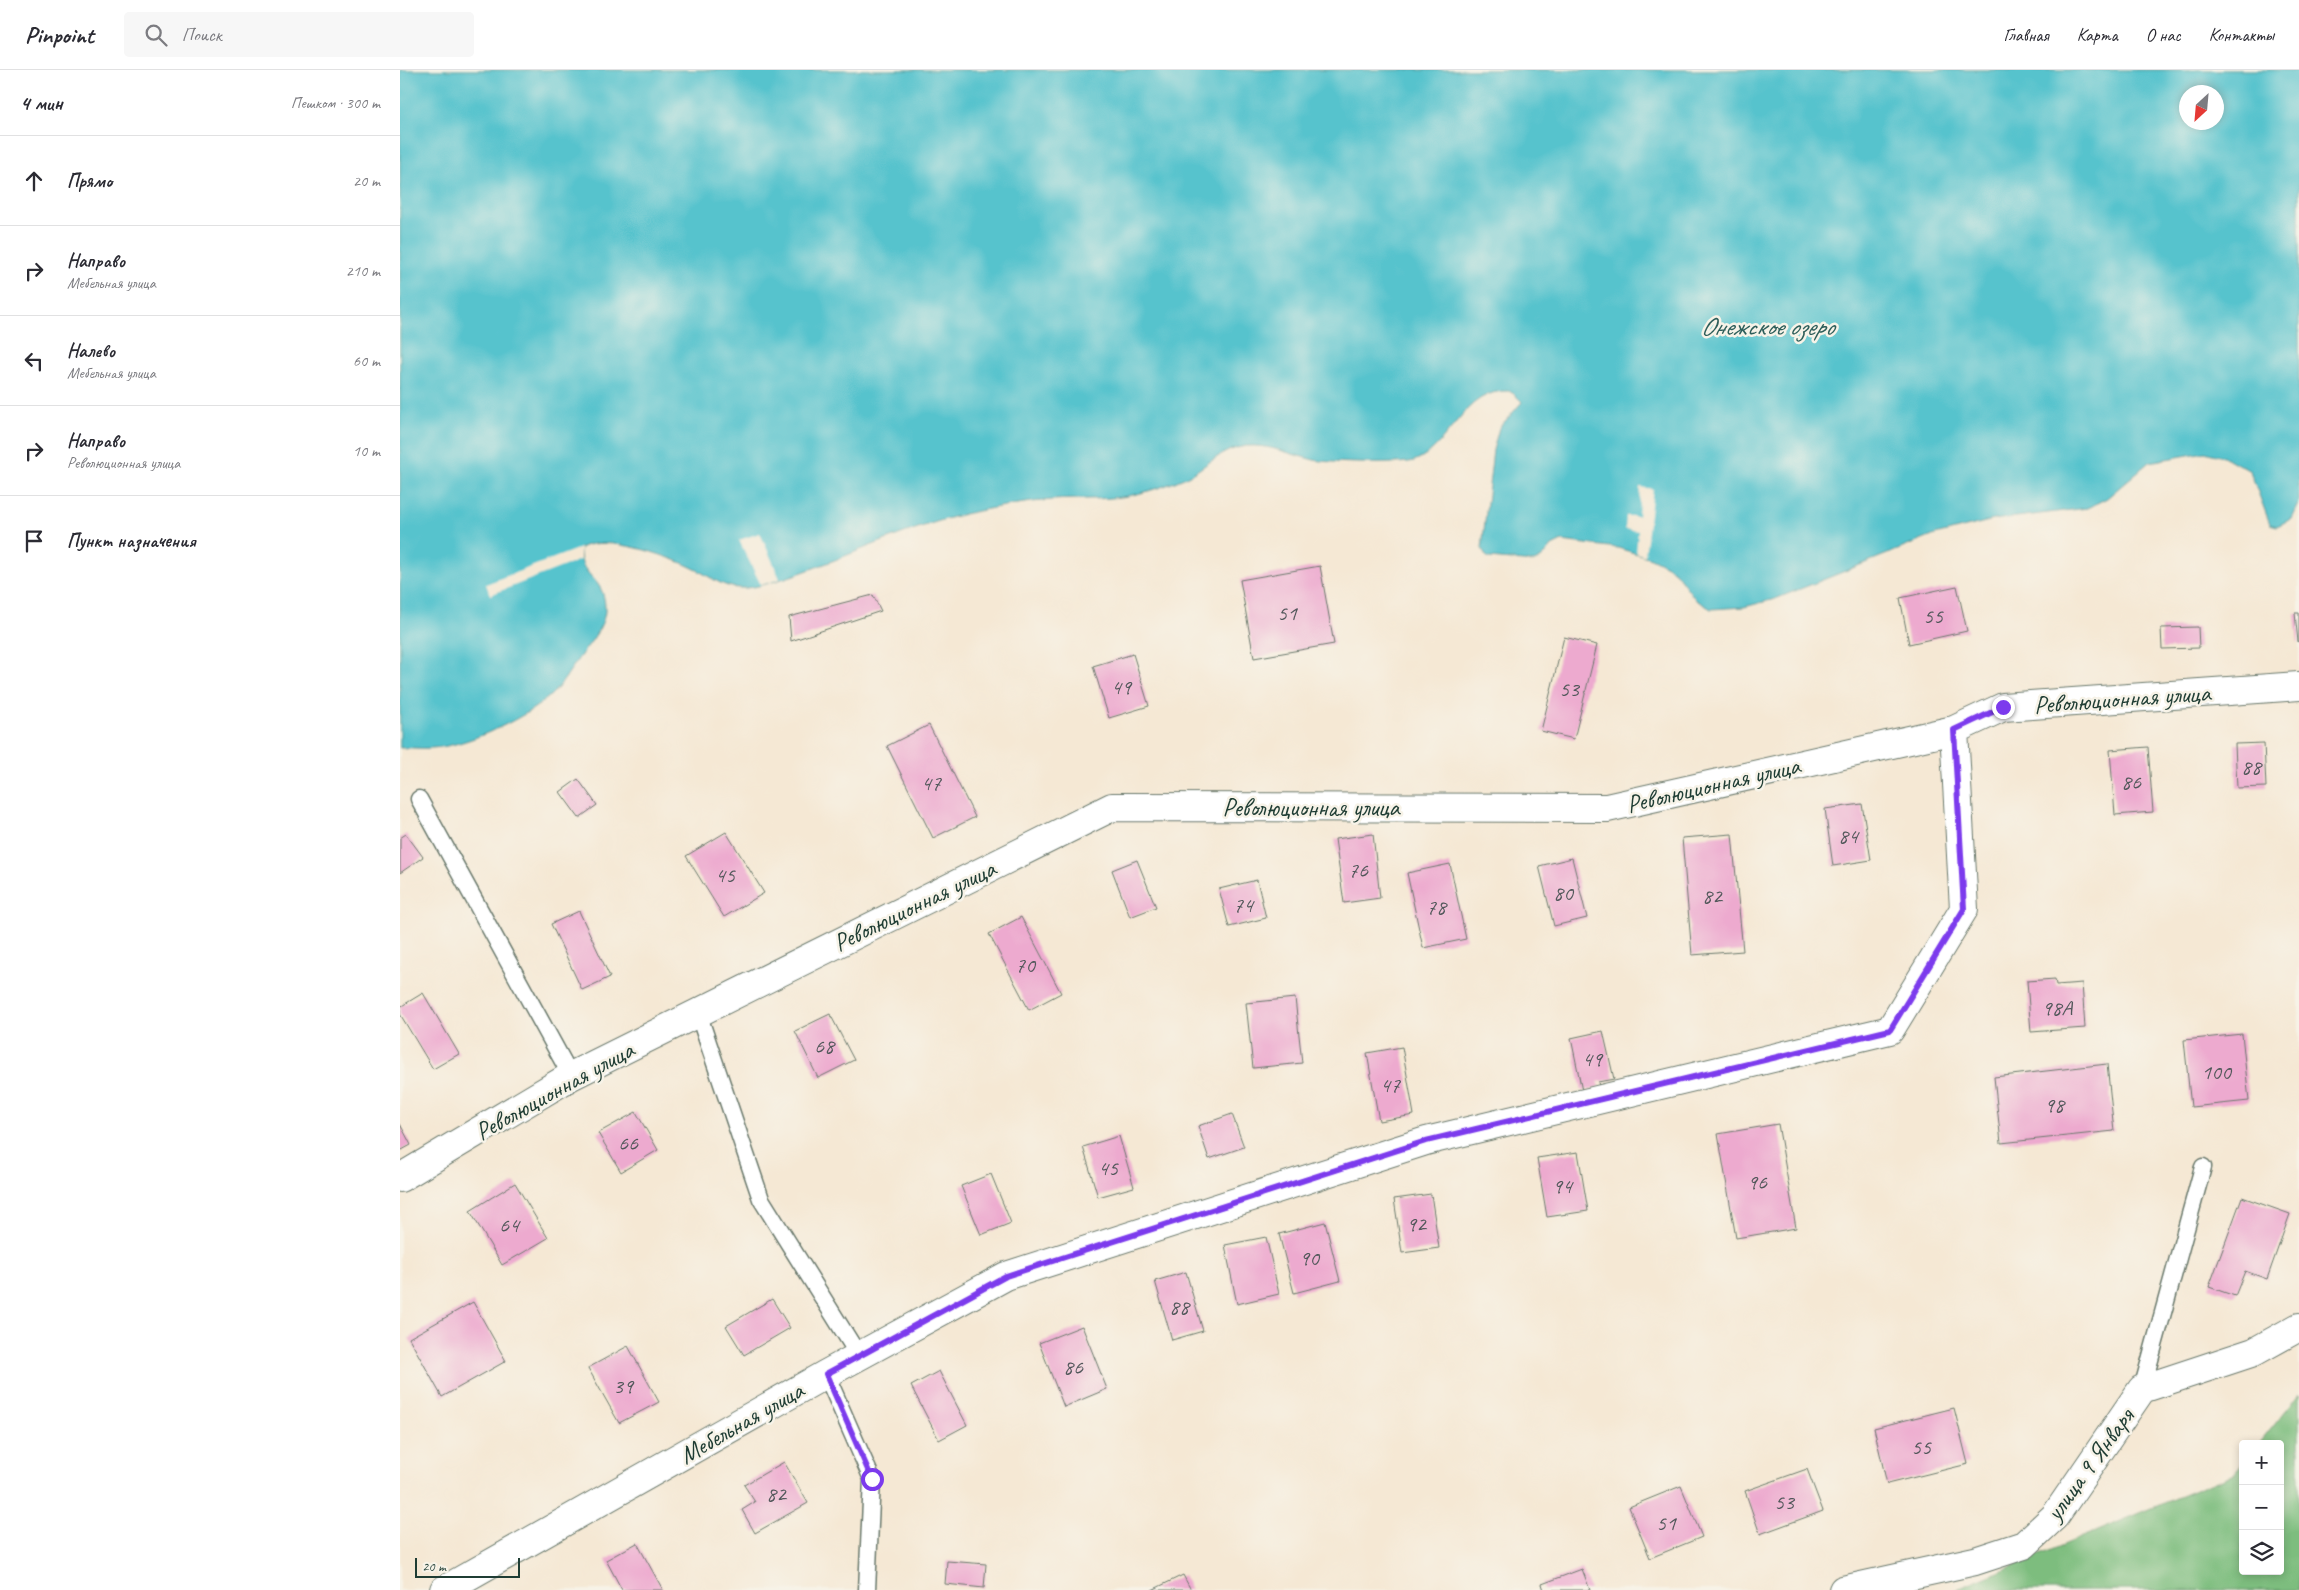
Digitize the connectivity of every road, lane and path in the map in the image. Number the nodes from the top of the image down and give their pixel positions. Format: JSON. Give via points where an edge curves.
{"nodes":[{"id":1,"x":2299,"y":686,"type":"edge"},
{"id":2,"x":1954,"y":730,"type":"junction"},
{"id":3,"x":419,"y":799,"type":"dead end"},
{"id":4,"x":698,"y":1013,"type":"junction"},
{"id":5,"x":571,"y":1076,"type":"junction"},
{"id":6,"x":2203,"y":1167,"type":"dead end"},
{"id":7,"x":400,"y":1178,"type":"edge"},
{"id":8,"x":2299,"y":1327,"type":"edge"},
{"id":9,"x":858,"y":1356,"type":"junction"},
{"id":10,"x":826,"y":1374,"type":"junction"},
{"id":11,"x":2142,"y":1389,"type":"junction"},
{"id":12,"x":444,"y":1590,"type":"edge"},
{"id":13,"x":867,"y":1590,"type":"edge"},
{"id":14,"x":1843,"y":1590,"type":"edge"}],
"edges":[{"from":1,"to":2,"type":"street","name":"Революционная улица","via":[[2003,707]]},
{"from":2,"to":4,"type":"street","name":"Революционная улица","via":[[1607,808],[1112,807]]},
{"from":2,"to":9,"type":"street","name":"Мебельная улица","via":[[1964,909],[1890,1030],[1426,1141],[1006,1276]]},
{"from":3,"to":5,"type":"lane"},
{"from":4,"to":5,"type":"street","name":"Революционная улица"},
{"from":4,"to":9,"type":"lane","via":[[761,1198]]},
{"from":5,"to":7,"type":"street","name":"Революционная улица"},
{"from":6,"to":11,"type":"lane"},
{"from":8,"to":11,"type":"street","name":"улица 9 Января","via":[[2254,1352]]},
{"from":9,"to":10,"type":"street","name":"Мебельная улица"},
{"from":10,"to":12,"type":"street","name":"Мебельная улица"},
{"from":10,"to":13,"type":"lane","via":[[872,1479]]},
{"from":11,"to":14,"type":"street","name":"улица 9 Января","via":[[2055,1516],[2024,1544],[1975,1561]]}]}
